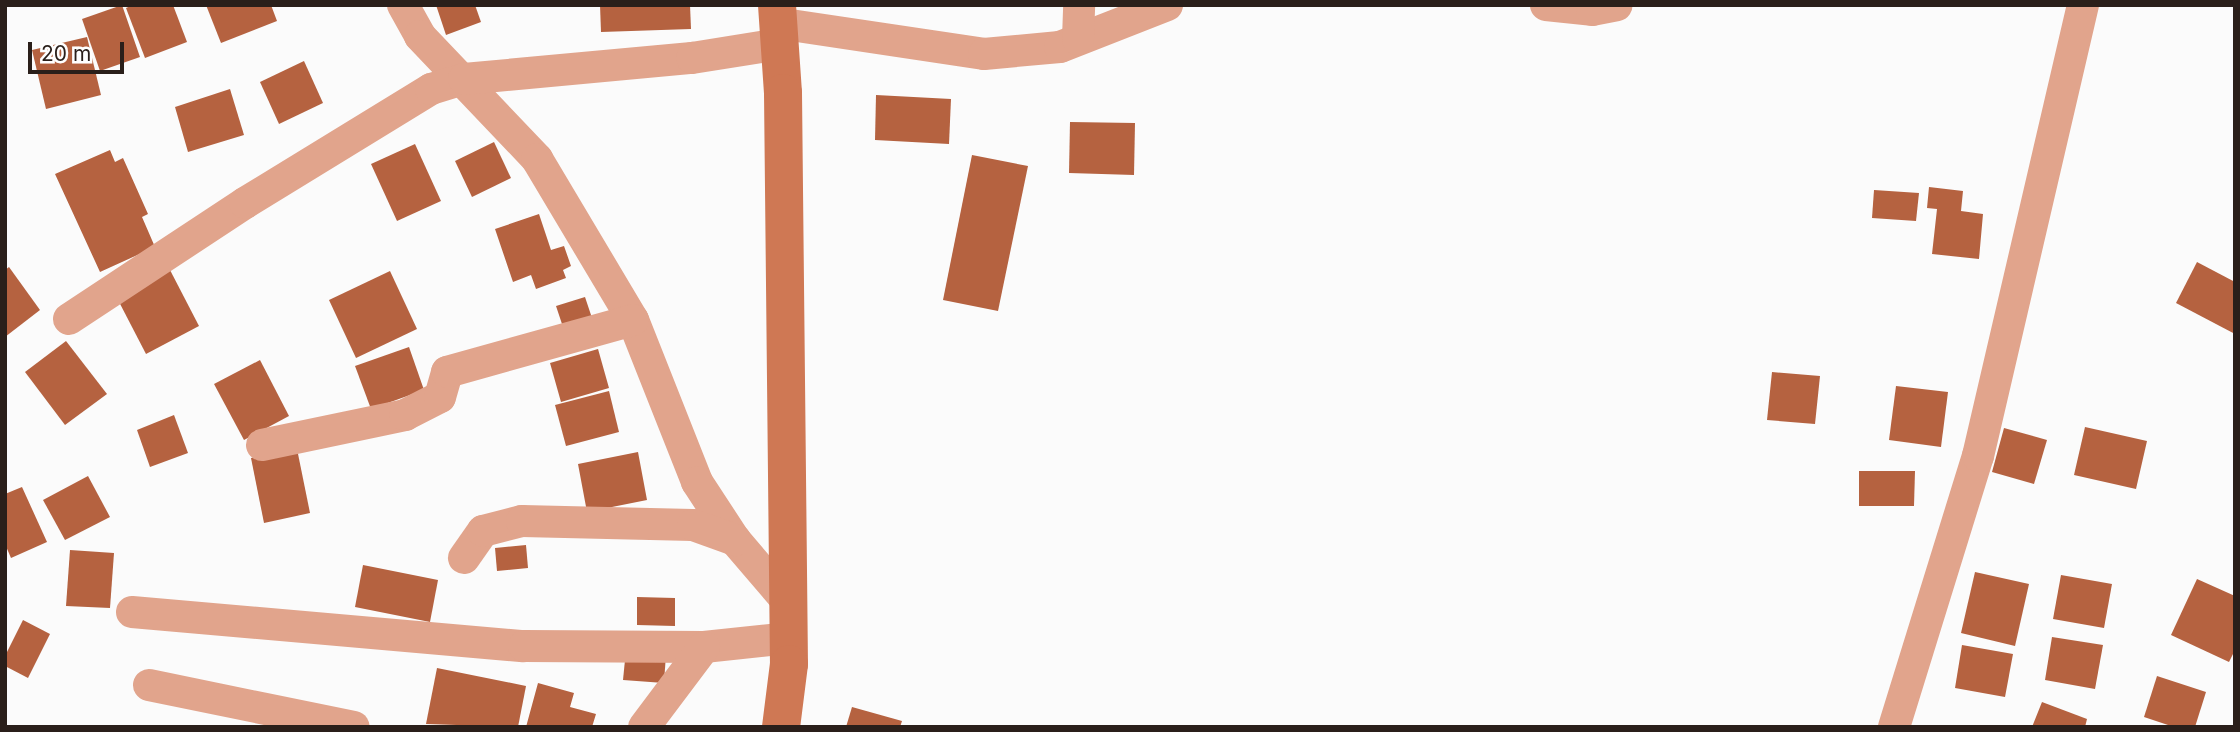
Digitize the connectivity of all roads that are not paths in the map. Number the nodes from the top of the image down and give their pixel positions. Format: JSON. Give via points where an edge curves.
{"nodes":[{"id":1,"x":403,"y":5,"type":"edge"},
{"id":2,"x":1079,"y":5,"type":"edge"},
{"id":3,"x":1167,"y":5,"type":"edge"},
{"id":4,"x":1546,"y":5,"type":"edge"},
{"id":5,"x":1617,"y":5,"type":"edge"},
{"id":6,"x":2083,"y":5,"type":"edge"},
{"id":7,"x":778,"y":24,"type":"edge"},
{"id":8,"x":1078,"y":39,"type":"junction"},
{"id":9,"x":464,"y":79,"type":"junction"},
{"id":10,"x":69,"y":318,"type":"dead end"},
{"id":11,"x":633,"y":320,"type":"junction"},
{"id":12,"x":262,"y":445,"type":"dead end"},
{"id":13,"x":735,"y":540,"type":"junction"},
{"id":14,"x":464,"y":558,"type":"dead end"},
{"id":15,"x":132,"y":612,"type":"dead end"},
{"id":16,"x":788,"y":620,"type":"junction"},
{"id":17,"x":704,"y":647,"type":"junction"},
{"id":18,"x":149,"y":685,"type":"dead end"},
{"id":19,"x":354,"y":727,"type":"edge"},
{"id":20,"x":644,"y":727,"type":"edge"},
{"id":21,"x":781,"y":727,"type":"edge"},
{"id":22,"x":1894,"y":727,"type":"edge"}],
"edges":[{"from":1,"to":9,"type":"street","via":[[420,36]]},
{"from":2,"to":8,"type":"street"},
{"from":3,"to":8,"type":"street"},
{"from":4,"to":5,"type":"street","via":[[1592,9]]},
{"from":6,"to":22,"type":"street","via":[[1978,456]]},
{"from":7,"to":8,"type":"street","via":[[984,54],[1060,47]]},
{"from":7,"to":9,"type":"street","via":[[692,58]]},
{"from":7,"to":16,"type":"main road"},
{"from":9,"to":10,"type":"street","via":[[431,89],[351,135]]},
{"from":9,"to":11,"type":"street","via":[[537,159]]},
{"from":11,"to":12,"type":"street","via":[[447,372],[440,397],[404,415]]},
{"from":11,"to":13,"type":"street","via":[[697,482]]},
{"from":13,"to":14,"type":"street","via":[[693,525],[522,521],[483,531]]},
{"from":13,"to":16,"type":"street"},
{"from":15,"to":17,"type":"street","via":[[524,646]]},
{"from":16,"to":17,"type":"street"},
{"from":16,"to":21,"type":"main road"},
{"from":17,"to":20,"type":"street"},
{"from":18,"to":19,"type":"street"}]}
